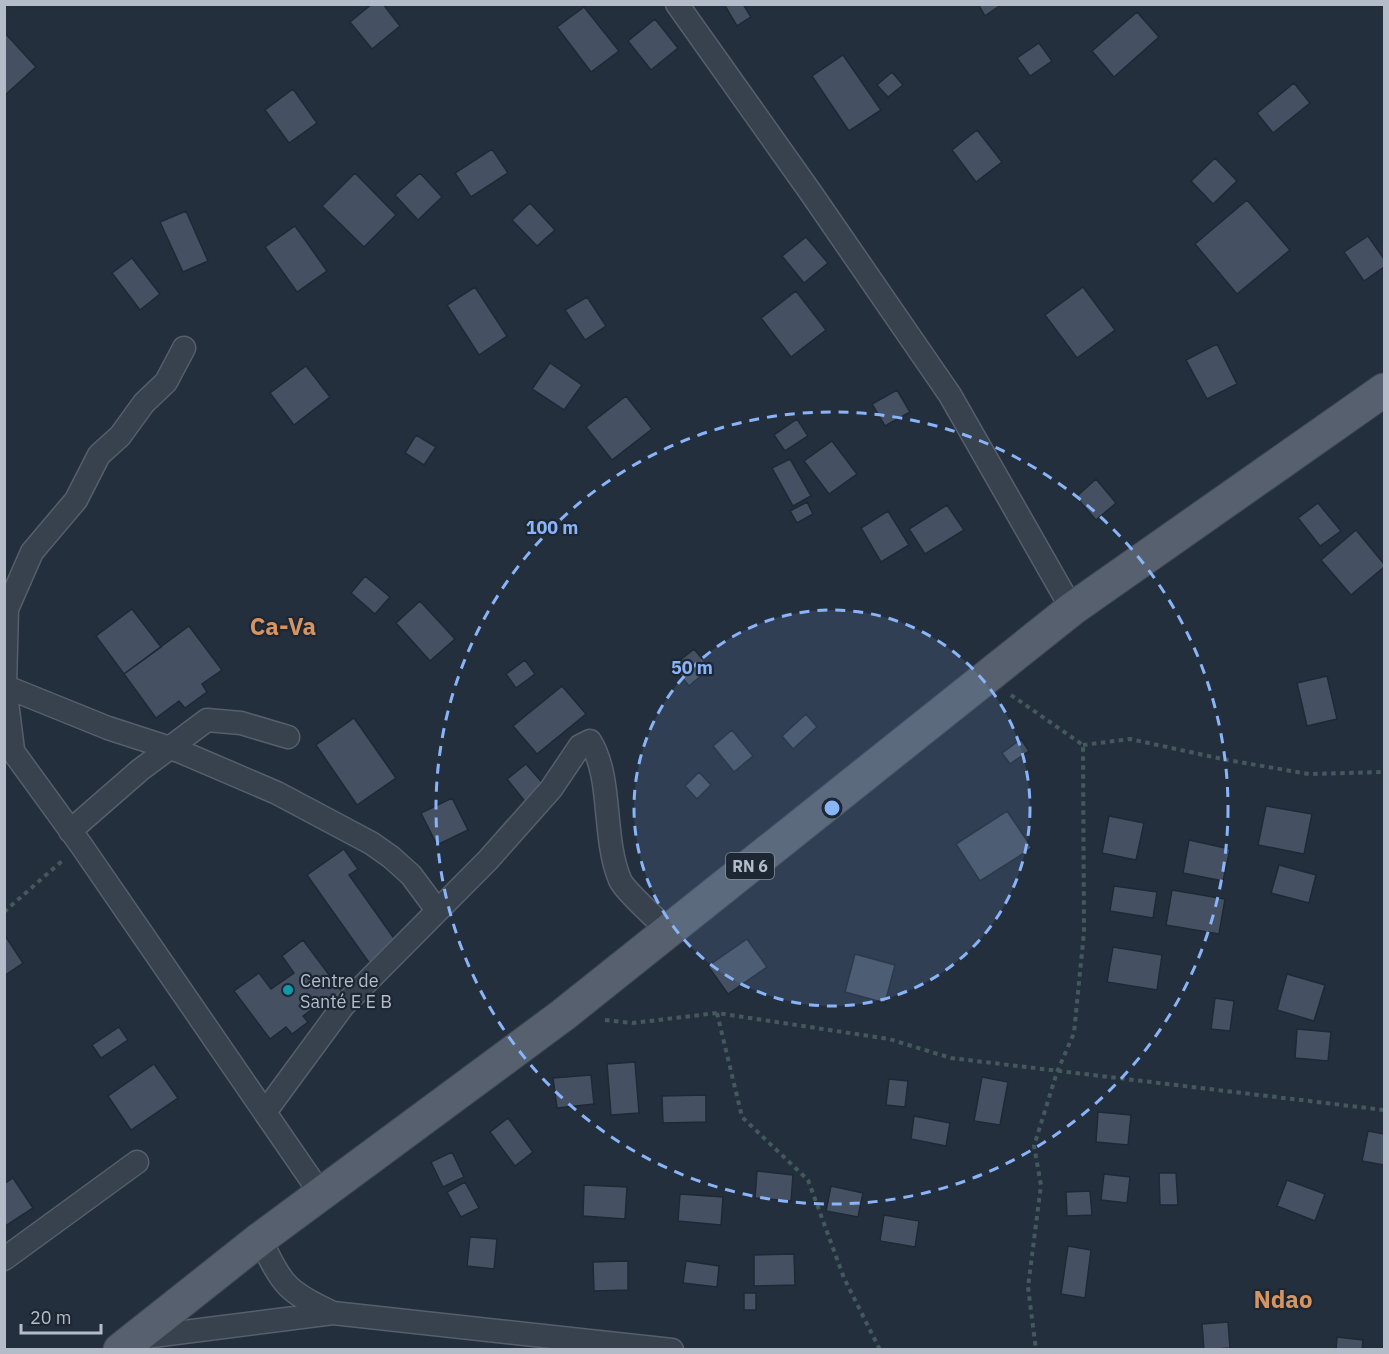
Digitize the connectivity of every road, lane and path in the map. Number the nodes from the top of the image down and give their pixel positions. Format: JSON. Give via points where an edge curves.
{"nodes":[{"id":1,"x":677,"y":4,"type":"edge"},
{"id":2,"x":184,"y":348,"type":"dead end"},
{"id":3,"x":1384,"y":390,"type":"edge"},
{"id":4,"x":1072,"y":609,"type":"junction"},
{"id":5,"x":985,"y":677,"type":"junction"},
{"id":6,"x":5,"y":686,"type":"edge"},
{"id":7,"x":288,"y":737,"type":"dead end"},
{"id":8,"x":9,"y":744,"type":"edge"},
{"id":9,"x":1083,"y":745,"type":"junction"},
{"id":10,"x":168,"y":747,"type":"junction"},
{"id":11,"x":1384,"y":772,"type":"edge"},
{"id":12,"x":76,"y":838,"type":"junction"},
{"id":13,"x":437,"y":910,"type":"junction"},
{"id":14,"x":4,"y":912,"type":"edge"},
{"id":15,"x":668,"y":931,"type":"junction"},
{"id":16,"x":717,"y":1013,"type":"junction"},
{"id":17,"x":563,"y":1015,"type":"junction"},
{"id":18,"x":1057,"y":1072,"type":"junction"},
{"id":19,"x":1384,"y":1110,"type":"edge"},
{"id":20,"x":265,"y":1112,"type":"junction"},
{"id":21,"x":137,"y":1162,"type":"dead end"},
{"id":22,"x":321,"y":1194,"type":"junction"},
{"id":23,"x":260,"y":1239,"type":"junction"},
{"id":24,"x":4,"y":1259,"type":"edge"},
{"id":25,"x":333,"y":1313,"type":"junction"},
{"id":26,"x":128,"y":1344,"type":"edge"},
{"id":27,"x":672,"y":1350,"type":"edge"},
{"id":28,"x":880,"y":1350,"type":"edge"},
{"id":29,"x":1036,"y":1350,"type":"edge"}],
"edges":[{"from":1,"to":4,"type":"street","via":[[950,395]]},
{"from":2,"to":6,"type":"street","via":[[166,382],[99,455],[76,500],[32,552],[7,609]]},
{"from":3,"to":4,"type":"main road","number":"RN 6"},
{"from":4,"to":5,"type":"main road","number":"RN 6"},
{"from":5,"to":9,"type":"path"},
{"from":5,"to":15,"type":"main road","number":"RN 6"},
{"from":6,"to":8,"type":"street"},
{"from":6,"to":10,"type":"street","via":[[108,728]]},
{"from":7,"to":10,"type":"street","via":[[241,723],[207,720]]},
{"from":8,"to":12,"type":"street"},
{"from":9,"to":11,"type":"path","via":[[1130,739],[1309,774]]},
{"from":9,"to":18,"type":"path","via":[[1084,932],[1074,1033]]},
{"from":10,"to":12,"type":"street"},
{"from":10,"to":13,"type":"street","via":[[277,793],[371,843],[411,874]]},
{"from":12,"to":14,"type":"path"},
{"from":12,"to":20,"type":"street"},
{"from":13,"to":15,"type":"street","via":[[489,860],[551,789],[580,746],[590,741],[602,770],[612,855],[621,883]]},
{"from":13,"to":20,"type":"street","via":[[343,1006]]},
{"from":15,"to":17,"type":"main road","number":"RN 6"},
{"from":16,"to":17,"type":"path","via":[[633,1023]]},
{"from":16,"to":18,"type":"path","via":[[889,1039],[951,1058]]},
{"from":16,"to":28,"type":"path","via":[[742,1117],[808,1180],[844,1278]]},
{"from":17,"to":22,"type":"main road","number":"RN 6"},
{"from":18,"to":19,"type":"path"},
{"from":18,"to":29,"type":"path","via":[[1034,1146],[1041,1185],[1028,1287]]},
{"from":20,"to":22,"type":"street"},
{"from":21,"to":24,"type":"street"},
{"from":22,"to":23,"type":"main road","number":"RN 6"},
{"from":23,"to":25,"type":"street","via":[[279,1278],[292,1292]]},
{"from":23,"to":26,"type":"main road","number":"RN 6"},
{"from":25,"to":26,"type":"street"},
{"from":25,"to":27,"type":"street"}]}
